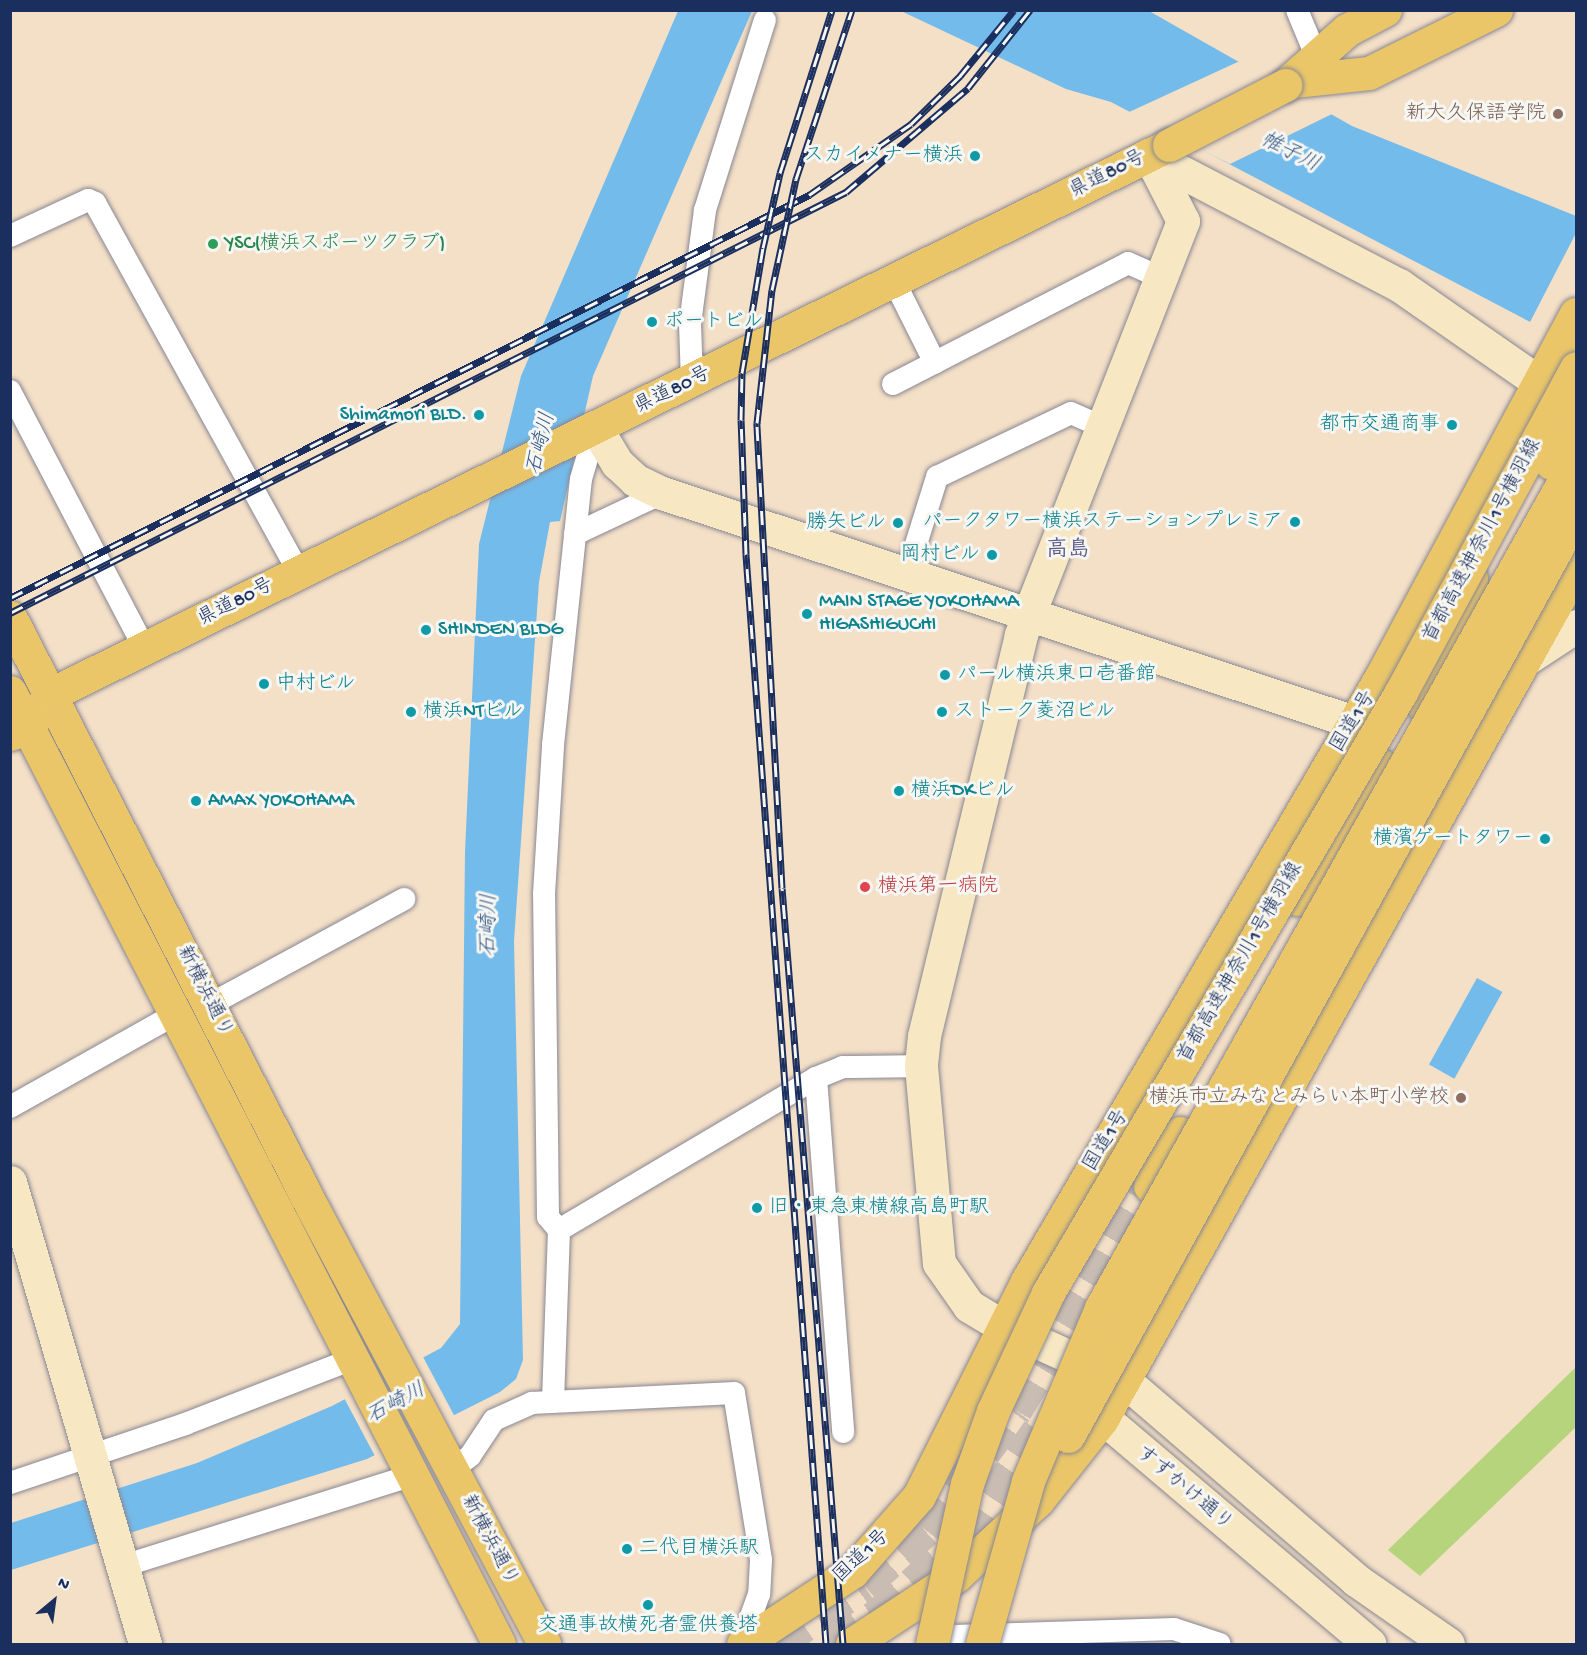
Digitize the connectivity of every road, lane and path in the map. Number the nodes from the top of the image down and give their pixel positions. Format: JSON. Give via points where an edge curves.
{"nodes":[{"id":1,"x":1297,"y":10,"type":"edge"},
{"id":2,"x":1385,"y":10,"type":"edge"},
{"id":3,"x":1496,"y":10,"type":"edge"},
{"id":4,"x":765,"y":20,"type":"dead end"},
{"id":5,"x":1306,"y":76,"type":"junction"},
{"id":6,"x":1159,"y":150,"type":"junction"},
{"id":7,"x":10,"y":236,"type":"edge"},
{"id":8,"x":1160,"y":278,"type":"junction"},
{"id":9,"x":895,"y":283,"type":"junction"},
{"id":10,"x":1576,"y":314,"type":"edge"},
{"id":11,"x":1568,"y":358,"type":"edge"},
{"id":12,"x":935,"y":363,"type":"junction"},
{"id":13,"x":692,"y":381,"type":"junction"},
{"id":14,"x":1540,"y":383,"type":"junction"},
{"id":15,"x":893,"y":384,"type":"dead end"},
{"id":16,"x":10,"y":391,"type":"edge"},
{"id":17,"x":1576,"y":417,"type":"edge"},
{"id":18,"x":1100,"y":426,"type":"junction"},
{"id":19,"x":590,"y":431,"type":"junction"},
{"id":20,"x":1576,"y":460,"type":"edge"},
{"id":21,"x":1495,"y":466,"type":"junction"},
{"id":22,"x":662,"y":493,"type":"junction"},
{"id":23,"x":1576,"y":513,"type":"edge"},
{"id":24,"x":575,"y":534,"type":"junction"},
{"id":25,"x":1576,"y":559,"type":"edge"},
{"id":26,"x":1576,"y":567,"type":"edge"},
{"id":27,"x":298,"y":571,"type":"junction"},
{"id":28,"x":907,"y":573,"type":"junction"},
{"id":29,"x":1029,"y":611,"type":"junction"},
{"id":30,"x":10,"y":617,"type":"edge"},
{"id":31,"x":1576,"y":626,"type":"edge"},
{"id":32,"x":145,"y":649,"type":"junction"},
{"id":33,"x":1526,"y":660,"type":"junction"},
{"id":34,"x":11,"y":692,"type":"edge"},
{"id":35,"x":49,"y":695,"type":"junction"},
{"id":36,"x":1354,"y":723,"type":"junction"},
{"id":37,"x":20,"y":730,"type":"edge"},
{"id":38,"x":404,"y":898,"type":"dead end"},
{"id":39,"x":212,"y":1004,"type":"junction"},
{"id":40,"x":176,"y":1014,"type":"junction"},
{"id":41,"x":921,"y":1066,"type":"junction"},
{"id":42,"x":816,"y":1078,"type":"junction"},
{"id":43,"x":1158,"y":1104,"type":"junction"},
{"id":44,"x":10,"y":1107,"type":"edge"},
{"id":45,"x":10,"y":1182,"type":"edge"},
{"id":46,"x":1150,"y":1186,"type":"tunnel mouth"},
{"id":47,"x":1178,"y":1202,"type":"tunnel mouth"},
{"id":48,"x":559,"y":1230,"type":"junction"},
{"id":49,"x":1004,"y":1327,"type":"junction"},
{"id":50,"x":359,"y":1371,"type":"junction"},
{"id":51,"x":1126,"y":1382,"type":"junction"},
{"id":52,"x":553,"y":1402,"type":"junction"},
{"id":53,"x":1102,"y":1419,"type":"junction"},
{"id":54,"x":843,"y":1432,"type":"dead end"},
{"id":55,"x":91,"y":1455,"type":"junction"},
{"id":56,"x":407,"y":1465,"type":"junction"},
{"id":57,"x":452,"y":1470,"type":"junction"},
{"id":58,"x":10,"y":1483,"type":"edge"},
{"id":59,"x":120,"y":1556,"type":"junction"},
{"id":60,"x":956,"y":1576,"type":"junction"},
{"id":61,"x":1008,"y":1641,"type":"edge"},
{"id":62,"x":146,"y":1644,"type":"edge"},
{"id":63,"x":499,"y":1644,"type":"edge"},
{"id":64,"x":544,"y":1644,"type":"edge"},
{"id":65,"x":742,"y":1644,"type":"edge"},
{"id":66,"x":852,"y":1644,"type":"edge"},
{"id":67,"x":891,"y":1644,"type":"edge"},
{"id":68,"x":934,"y":1644,"type":"edge"},
{"id":69,"x":982,"y":1644,"type":"edge"},
{"id":70,"x":1220,"y":1644,"type":"edge"},
{"id":71,"x":1370,"y":1644,"type":"edge"},
{"id":72,"x":1448,"y":1644,"type":"edge"}],
"edges":[{"from":1,"to":5,"type":"street"},
{"from":2,"to":5,"type":"main road","name":"県道80号","via":[[1347,30]]},
{"from":3,"to":5,"type":"main road","name":"県道80号","via":[[1369,73]]},
{"from":4,"to":13,"type":"street","via":[[705,210],[690,324]]},
{"from":5,"to":6,"type":"main road","name":"県道80号","bridge":true},
{"from":6,"to":8,"type":"street","via":[[1183,221]]},
{"from":6,"to":9,"type":"main road","name":"県道80号"},
{"from":6,"to":14,"type":"street","via":[[1399,285]]},
{"from":7,"to":27,"type":"street","via":[[88,200],[95,203]]},
{"from":8,"to":12,"type":"street","via":[[1128,263]]},
{"from":8,"to":18,"type":"street"},
{"from":9,"to":12,"type":"street"},
{"from":9,"to":13,"type":"main road","name":"県道80号"},
{"from":10,"to":11,"type":"main road","name":"国道1号"},
{"from":11,"to":14,"type":"main road","name":"国道1号"},
{"from":11,"to":43,"type":"main road","name":"首都高速神奈川1号横羽線","bridge":true,"via":[[1401,692]]},
{"from":12,"to":15,"type":"street"},
{"from":13,"to":19,"type":"main road","name":"県道80号"},
{"from":14,"to":21,"type":"main road","name":"国道1号"},
{"from":16,"to":32,"type":"street"},
{"from":17,"to":43,"type":"main road","bridge":true,"via":[[1381,765],[1232,1003]]},
{"from":18,"to":28,"type":"street","via":[[1071,413],[937,477]]},
{"from":18,"to":29,"type":"street"},
{"from":19,"to":22,"type":"street","via":[[635,480]]},
{"from":19,"to":24,"type":"street"},
{"from":19,"to":27,"type":"main road","name":"県道80号"},
{"from":20,"to":69,"type":"main road","bridge":true,"via":[[1101,1308],[1028,1481]]},
{"from":21,"to":36,"type":"main road","name":"国道1号"},
{"from":21,"to":46,"type":"main road","name":"国道1号","via":[[1475,565],[1448,652],[1427,698]]},
{"from":22,"to":24,"type":"street"},
{"from":22,"to":28,"type":"street"},
{"from":23,"to":61,"type":"main road","bridge":true,"via":[[1103,1364],[1051,1474]]},
{"from":24,"to":48,"type":"street","via":[[553,745],[544,894],[548,1217]]},
{"from":25,"to":47,"type":"main road","via":[[1464,696]]},
{"from":26,"to":33,"type":"main road"},
{"from":27,"to":32,"type":"main road","name":"県道80号"},
{"from":28,"to":29,"type":"street"},
{"from":29,"to":36,"type":"street"},
{"from":29,"to":41,"type":"street","via":[[924,1036]]},
{"from":30,"to":35,"type":"main road","name":"新横浜通り"},
{"from":31,"to":33,"type":"street"},
{"from":32,"to":35,"type":"main road","name":"県道80号"},
{"from":33,"to":51,"type":"main road"},
{"from":34,"to":35,"type":"main road"},
{"from":34,"to":37,"type":"main road","name":"新横浜通り"},
{"from":35,"to":37,"type":"main road"},
{"from":35,"to":39,"type":"main road","name":"新横浜通り"},
{"from":36,"to":49,"type":"main road","name":"国道1号","via":[[1077,1192]]},
{"from":37,"to":40,"type":"main road","name":"新横浜通り"},
{"from":38,"to":39,"type":"street"},
{"from":39,"to":57,"type":"main road","name":"新横浜通り"},
{"from":40,"to":44,"type":"street"},
{"from":40,"to":50,"type":"main road","name":"新横浜通り"},
{"from":41,"to":42,"type":"street","via":[[843,1067]]},
{"from":41,"to":49,"type":"street","via":[[939,1263],[969,1306]]},
{"from":42,"to":48,"type":"street"},
{"from":42,"to":54,"type":"street"},
{"from":43,"to":68,"type":"main road","name":"首都高速神奈川1号横羽線","bridge":true,"via":[[1048,1293],[993,1411],[954,1532]]},
{"from":45,"to":55,"type":"street"},
{"from":48,"to":52,"type":"street"},
{"from":49,"to":51,"type":"street"},
{"from":49,"to":53,"type":"street","name":"すずかけ通り"},
{"from":49,"to":65,"type":"main road","name":"国道1号","via":[[919,1496],[886,1539],[852,1572]]},
{"from":50,"to":55,"type":"street"},
{"from":50,"to":56,"type":"main road","name":"新横浜通り"},
{"from":51,"to":53,"type":"main road"},
{"from":51,"to":72,"type":"street","via":[[1356,1580]]},
{"from":52,"to":57,"type":"street","via":[[532,1403],[494,1420],[470,1456]]},
{"from":52,"to":65,"type":"street","via":[[734,1394],[761,1560],[759,1594]]},
{"from":53,"to":60,"type":"main road","via":[[1038,1500]]},
{"from":53,"to":71,"type":"street","name":"すずかけ通り"},
{"from":55,"to":58,"type":"street"},
{"from":55,"to":59,"type":"street"},
{"from":56,"to":59,"type":"street"},
{"from":56,"to":63,"type":"main road","name":"新横浜通り"},
{"from":57,"to":64,"type":"main road","name":"新横浜通り"},
{"from":59,"to":62,"type":"street"},
{"from":60,"to":66,"type":"main road"},
{"from":60,"to":67,"type":"main road","via":[[928,1613]]},
{"from":61,"to":68,"type":"street","via":[[954,1636]]},
{"from":61,"to":70,"type":"street","via":[[1174,1629]]}]}
